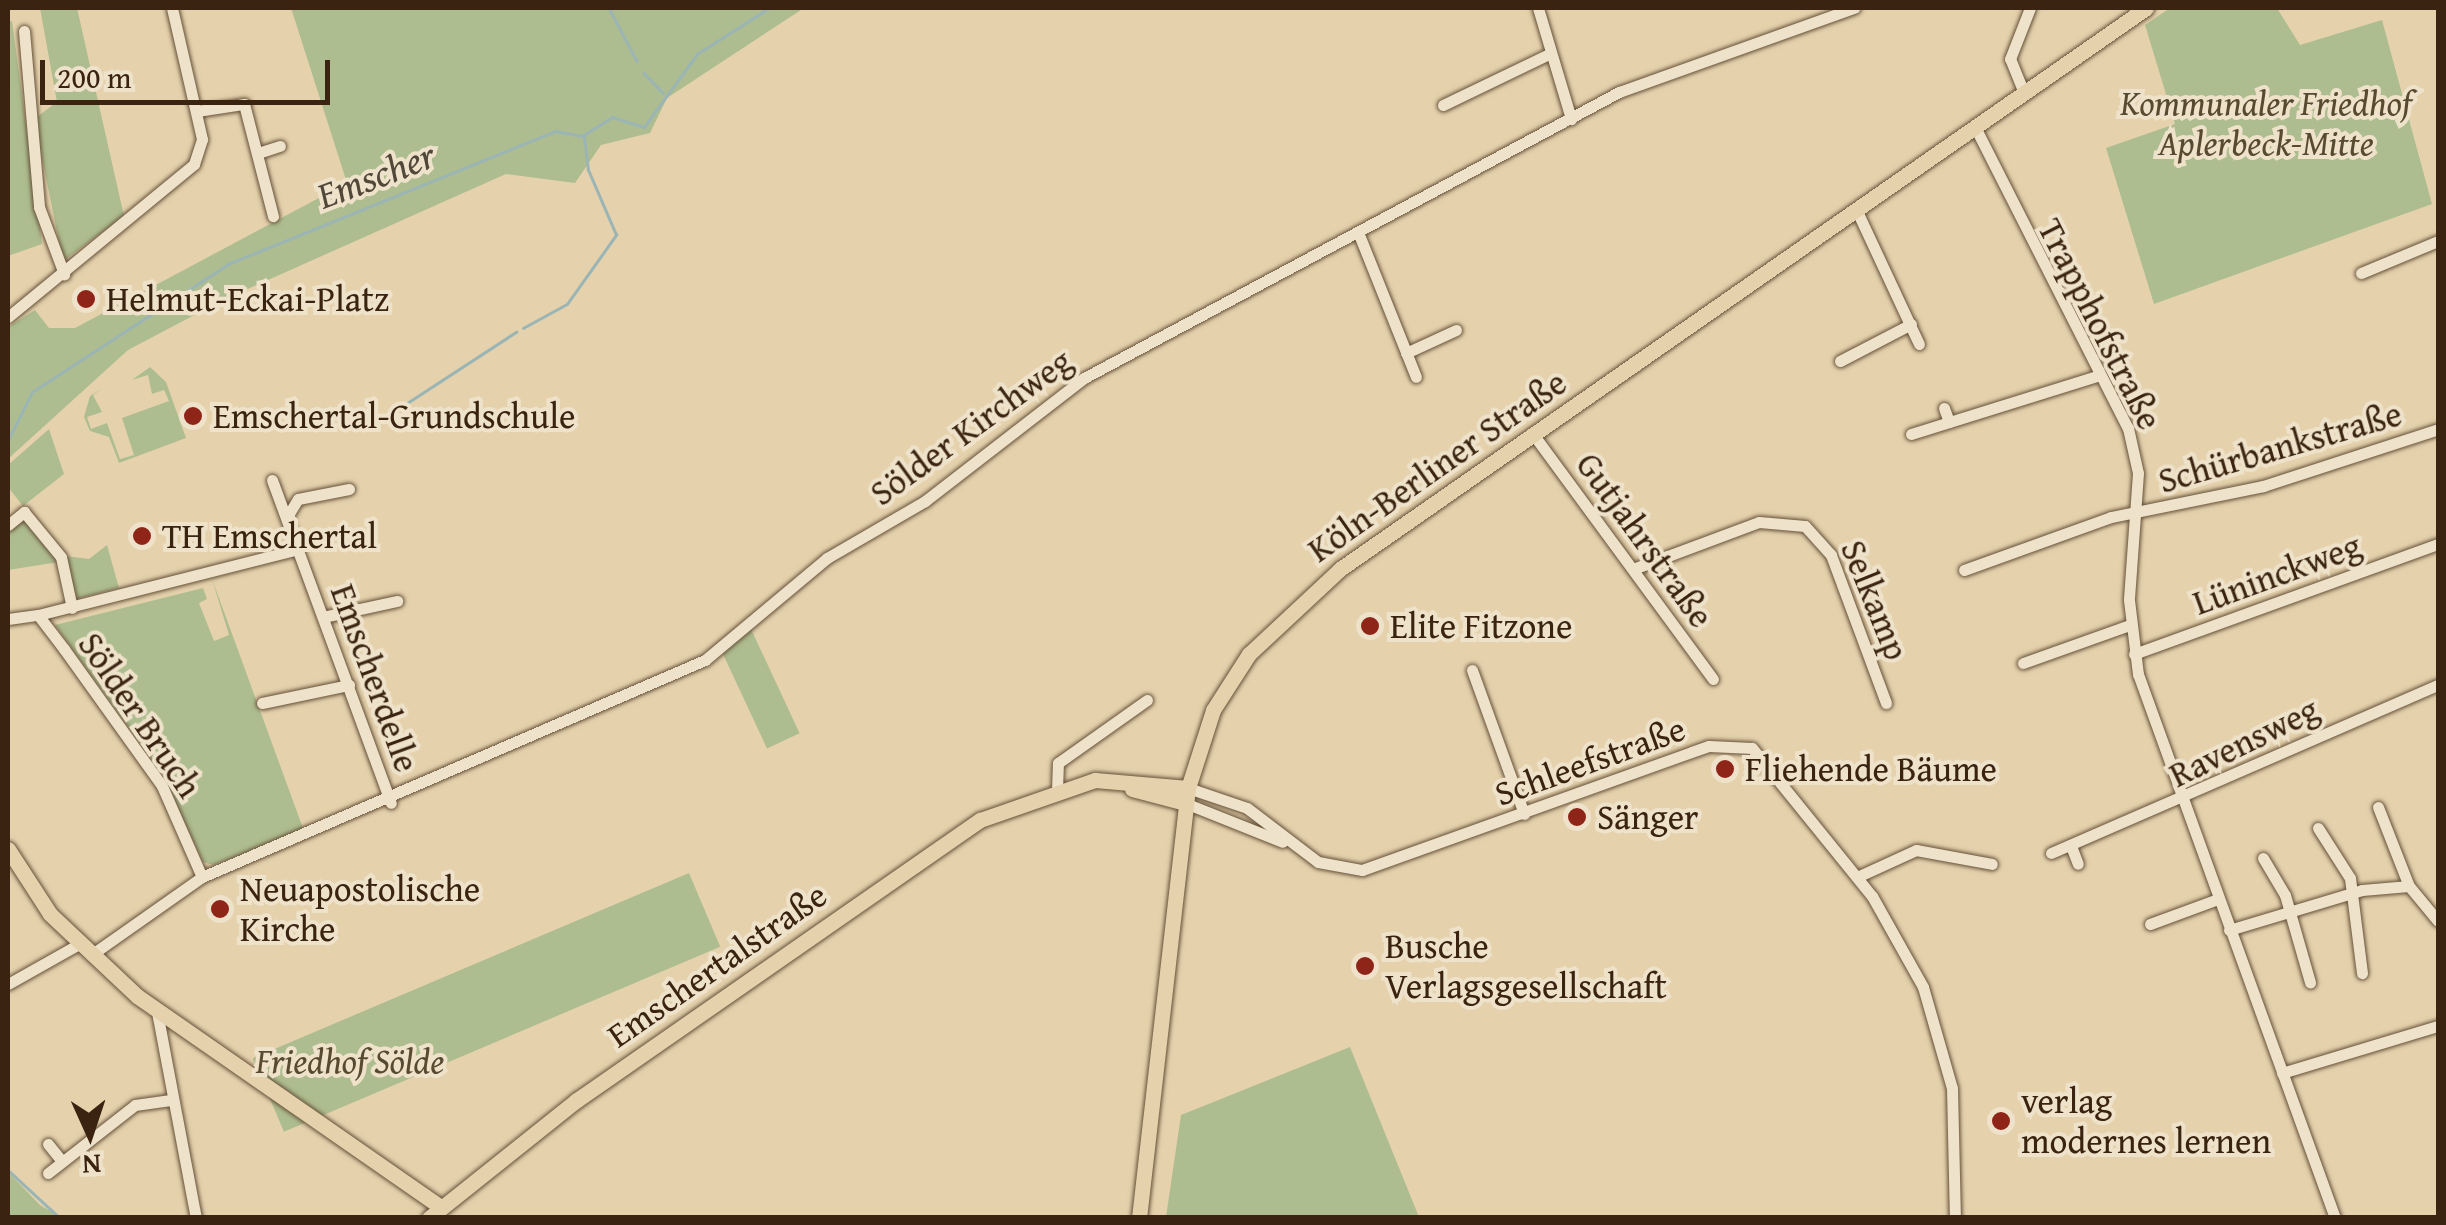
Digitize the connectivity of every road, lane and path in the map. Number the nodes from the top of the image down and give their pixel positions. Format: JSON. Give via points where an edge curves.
{"nodes":[{"id":1,"x":172,"y":8,"type":"edge"},
{"id":2,"x":1538,"y":8,"type":"edge"},
{"id":3,"x":1854,"y":8,"type":"edge"},
{"id":4,"x":2030,"y":8,"type":"edge"},
{"id":5,"x":2146,"y":8,"type":"edge"},
{"id":6,"x":24,"y":31,"type":"dead end"},
{"id":7,"x":1546,"y":55,"type":"junction"},
{"id":8,"x":2024,"y":93,"type":"junction"},
{"id":9,"x":1442,"y":105,"type":"dead end"},
{"id":10,"x":196,"y":111,"type":"junction"},
{"id":11,"x":1571,"y":119,"type":"junction"},
{"id":12,"x":1975,"y":127,"type":"junction"},
{"id":13,"x":280,"y":146,"type":"dead end"},
{"id":14,"x":258,"y":152,"type":"junction"},
{"id":15,"x":1856,"y":208,"type":"junction"},
{"id":16,"x":273,"y":216,"type":"dead end"},
{"id":17,"x":1358,"y":232,"type":"junction"},
{"id":18,"x":2438,"y":241,"type":"edge"},
{"id":19,"x":2360,"y":273,"type":"dead end"},
{"id":20,"x":64,"y":274,"type":"junction"},
{"id":21,"x":8,"y":317,"type":"edge"},
{"id":22,"x":1911,"y":324,"type":"junction"},
{"id":23,"x":1456,"y":330,"type":"dead end"},
{"id":24,"x":1918,"y":344,"type":"dead end"},
{"id":25,"x":1406,"y":353,"type":"junction"},
{"id":26,"x":1840,"y":361,"type":"dead end"},
{"id":27,"x":2100,"y":375,"type":"junction"},
{"id":28,"x":1416,"y":378,"type":"dead end"},
{"id":29,"x":1944,"y":408,"type":"dead end"},
{"id":30,"x":1949,"y":422,"type":"junction"},
{"id":31,"x":2438,"y":429,"type":"edge"},
{"id":32,"x":1533,"y":434,"type":"junction"},
{"id":33,"x":1910,"y":434,"type":"dead end"},
{"id":34,"x":272,"y":480,"type":"dead end"},
{"id":35,"x":349,"y":489,"type":"dead end"},
{"id":36,"x":2136,"y":516,"type":"junction"},
{"id":37,"x":287,"y":517,"type":"junction"},
{"id":38,"x":8,"y":525,"type":"edge"},
{"id":39,"x":2438,"y":544,"type":"edge"},
{"id":40,"x":298,"y":548,"type":"junction"},
{"id":41,"x":1633,"y":569,"type":"junction"},
{"id":42,"x":1964,"y":570,"type":"dead end"},
{"id":43,"x":398,"y":601,"type":"dead end"},
{"id":44,"x":72,"y":608,"type":"junction"},
{"id":45,"x":38,"y":615,"type":"junction"},
{"id":46,"x":324,"y":616,"type":"junction"},
{"id":47,"x":8,"y":619,"type":"edge"},
{"id":48,"x":2130,"y":626,"type":"junction"},
{"id":49,"x":2134,"y":654,"type":"junction"},
{"id":50,"x":2023,"y":663,"type":"dead end"},
{"id":51,"x":1472,"y":670,"type":"dead end"},
{"id":52,"x":1713,"y":679,"type":"dead end"},
{"id":53,"x":2438,"y":685,"type":"edge"},
{"id":54,"x":349,"y":686,"type":"junction"},
{"id":55,"x":1146,"y":700,"type":"dead end"},
{"id":56,"x":1886,"y":702,"type":"dead end"},
{"id":57,"x":262,"y":703,"type":"dead end"},
{"id":58,"x":1056,"y":790,"type":"junction"},
{"id":59,"x":1186,"y":795,"type":"junction"},
{"id":60,"x":2180,"y":802,"type":"junction"},
{"id":61,"x":392,"y":803,"type":"junction"},
{"id":62,"x":2378,"y":807,"type":"dead end"},
{"id":63,"x":1524,"y":814,"type":"junction"},
{"id":64,"x":2318,"y":828,"type":"dead end"},
{"id":65,"x":2071,"y":846,"type":"junction"},
{"id":66,"x":8,"y":849,"type":"edge"},
{"id":67,"x":2051,"y":853,"type":"dead end"},
{"id":68,"x":2263,"y":858,"type":"dead end"},
{"id":69,"x":1992,"y":864,"type":"dead end"},
{"id":70,"x":2078,"y":864,"type":"dead end"},
{"id":71,"x":202,"y":877,"type":"junction"},
{"id":72,"x":1858,"y":877,"type":"junction"},
{"id":73,"x":2409,"y":886,"type":"junction"},
{"id":74,"x":2349,"y":894,"type":"junction"},
{"id":75,"x":2218,"y":899,"type":"junction"},
{"id":76,"x":2434,"y":902,"type":"edge"},
{"id":77,"x":2289,"y":910,"type":"junction"},
{"id":78,"x":2438,"y":920,"type":"edge"},
{"id":79,"x":2150,"y":924,"type":"dead end"},
{"id":80,"x":2229,"y":930,"type":"junction"},
{"id":81,"x":85,"y":949,"type":"junction"},
{"id":82,"x":2362,"y":973,"type":"dead end"},
{"id":83,"x":2310,"y":982,"type":"dead end"},
{"id":84,"x":8,"y":984,"type":"edge"},
{"id":85,"x":158,"y":1012,"type":"junction"},
{"id":86,"x":2438,"y":1026,"type":"edge"},
{"id":87,"x":2282,"y":1073,"type":"junction"},
{"id":88,"x":169,"y":1100,"type":"junction"},
{"id":89,"x":48,"y":1144,"type":"dead end"},
{"id":90,"x":62,"y":1161,"type":"junction"},
{"id":91,"x":48,"y":1172,"type":"dead end"},
{"id":92,"x":435,"y":1212,"type":"edge"},
{"id":93,"x":196,"y":1218,"type":"edge"},
{"id":94,"x":456,"y":1218,"type":"edge"},
{"id":95,"x":1139,"y":1218,"type":"edge"},
{"id":96,"x":1955,"y":1218,"type":"edge"},
{"id":97,"x":2335,"y":1218,"type":"edge"}],
"edges":[{"from":1,"to":10,"type":"street"},
{"from":2,"to":7,"type":"street"},
{"from":3,"to":11,"type":"street","name":"Sölder Kirchweg","via":[[1653,76]]},
{"from":4,"to":8,"type":"street","via":[[2010,59]]},
{"from":5,"to":8,"type":"main road","name":"Köln-Berliner Straße"},
{"from":6,"to":20,"type":"street","via":[[39,207]]},
{"from":7,"to":9,"type":"street"},
{"from":7,"to":11,"type":"street"},
{"from":8,"to":12,"type":"main road","name":"Köln-Berliner Straße"},
{"from":10,"to":14,"type":"street","via":[[244,104]]},
{"from":10,"to":20,"type":"street","via":[[201,148],[189,171]]},
{"from":11,"to":17,"type":"street","name":"Sölder Kirchweg"},
{"from":12,"to":15,"type":"main road","name":"Köln-Berliner Straße"},
{"from":12,"to":27,"type":"street","name":"Trapphofstraße"},
{"from":13,"to":14,"type":"street"},
{"from":14,"to":16,"type":"street"},
{"from":15,"to":22,"type":"street"},
{"from":15,"to":32,"type":"main road","name":"Köln-Berliner Straße"},
{"from":17,"to":25,"type":"street"},
{"from":17,"to":61,"type":"street","name":"Sölder Kirchweg","via":[[1084,378],[933,495],[814,568],[705,660]]},
{"from":18,"to":19,"type":"street"},
{"from":20,"to":21,"type":"street"},
{"from":22,"to":24,"type":"street"},
{"from":22,"to":26,"type":"street"},
{"from":23,"to":25,"type":"street"},
{"from":25,"to":28,"type":"street"},
{"from":27,"to":30,"type":"street"},
{"from":27,"to":36,"type":"street","name":"Trapphofstraße","via":[[2135,452]]},
{"from":29,"to":30,"type":"street"},
{"from":30,"to":33,"type":"street"},
{"from":31,"to":36,"type":"street","name":"Schürbankstraße"},
{"from":32,"to":41,"type":"street","name":"Gutjahrstraße"},
{"from":32,"to":59,"type":"main road","name":"Köln-Berliner Straße","via":[[1340,569],[1266,634],[1212,710]]},
{"from":34,"to":37,"type":"street","name":"Emscherdelle"},
{"from":35,"to":37,"type":"street","via":[[298,499]]},
{"from":36,"to":42,"type":"street","name":"Schürbankstraße"},
{"from":36,"to":48,"type":"street","name":"Trapphofstraße"},
{"from":37,"to":40,"type":"street","name":"Emscherdelle"},
{"from":38,"to":44,"type":"street","via":[[24,512],[61,558]]},
{"from":39,"to":49,"type":"street","name":"Lüninckweg"},
{"from":40,"to":44,"type":"street"},
{"from":40,"to":46,"type":"street","name":"Emscherdelle"},
{"from":41,"to":52,"type":"street","name":"Gutjahrstraße"},
{"from":41,"to":56,"type":"street","name":"Selkamp","via":[[1758,522],[1805,526],[1831,555]]},
{"from":43,"to":46,"type":"street"},
{"from":44,"to":45,"type":"street"},
{"from":45,"to":47,"type":"street","name":"Sölder Bruch"},
{"from":45,"to":71,"type":"street","name":"Sölder Bruch","via":[[162,786]]},
{"from":46,"to":54,"type":"street","name":"Emscherdelle"},
{"from":48,"to":49,"type":"street","name":"Trapphofstraße"},
{"from":48,"to":50,"type":"street"},
{"from":49,"to":60,"type":"street","name":"Trapphofstraße"},
{"from":51,"to":63,"type":"street"},
{"from":53,"to":60,"type":"street","name":"Ravensweg"},
{"from":54,"to":57,"type":"street"},
{"from":54,"to":61,"type":"street","name":"Emscherdelle"},
{"from":55,"to":58,"type":"street","via":[[1058,763]]},
{"from":58,"to":59,"type":"main road","name":"Emschertalstraße","via":[[1083,785]]},
{"from":58,"to":92,"type":"main road","name":"Emschertalstraße","via":[[957,835],[577,1100]]},
{"from":59,"to":63,"type":"street","name":"Schleefstraße","via":[[1247,808],[1328,866],[1362,870]]},
{"from":59,"to":95,"type":"main road","name":"Köln-Berliner Straße"},
{"from":60,"to":65,"type":"street","name":"Ravensweg"},
{"from":60,"to":75,"type":"street","name":"Trapphofstraße"},
{"from":61,"to":71,"type":"street","name":"Sölder Kirchweg"},
{"from":62,"to":73,"type":"street"},
{"from":63,"to":72,"type":"street","name":"Schleefstraße","via":[[1709,746],[1743,744],[1770,760]]},
{"from":64,"to":74,"type":"street","via":[[2350,878]]},
{"from":65,"to":67,"type":"street","name":"Ravensweg"},
{"from":65,"to":70,"type":"street"},
{"from":66,"to":81,"type":"main road"},
{"from":68,"to":77,"type":"street"},
{"from":69,"to":72,"type":"street","via":[[1916,850]]},
{"from":71,"to":81,"type":"street","name":"Sölder Kirchweg"},
{"from":72,"to":96,"type":"street","name":"Schleefstraße","via":[[1902,942],[1941,1037],[1955,1112]]},
{"from":73,"to":74,"type":"street"},
{"from":73,"to":76,"type":"street"},
{"from":74,"to":77,"type":"street"},
{"from":74,"to":82,"type":"street"},
{"from":75,"to":79,"type":"street"},
{"from":75,"to":80,"type":"street","name":"Trapphofstraße"},
{"from":76,"to":78,"type":"street"},
{"from":77,"to":80,"type":"street"},
{"from":77,"to":83,"type":"street"},
{"from":80,"to":87,"type":"street","name":"Trapphofstraße"},
{"from":81,"to":84,"type":"street","name":"Sölder Kirchweg"},
{"from":81,"to":85,"type":"main road"},
{"from":85,"to":88,"type":"street"},
{"from":85,"to":92,"type":"main road"},
{"from":86,"to":87,"type":"street"},
{"from":87,"to":97,"type":"street","name":"Trapphofstraße"},
{"from":88,"to":90,"type":"street","via":[[136,1105]]},
{"from":88,"to":93,"type":"street"},
{"from":89,"to":90,"type":"street"},
{"from":90,"to":91,"type":"street"},
{"from":92,"to":94,"type":"street"}]}
